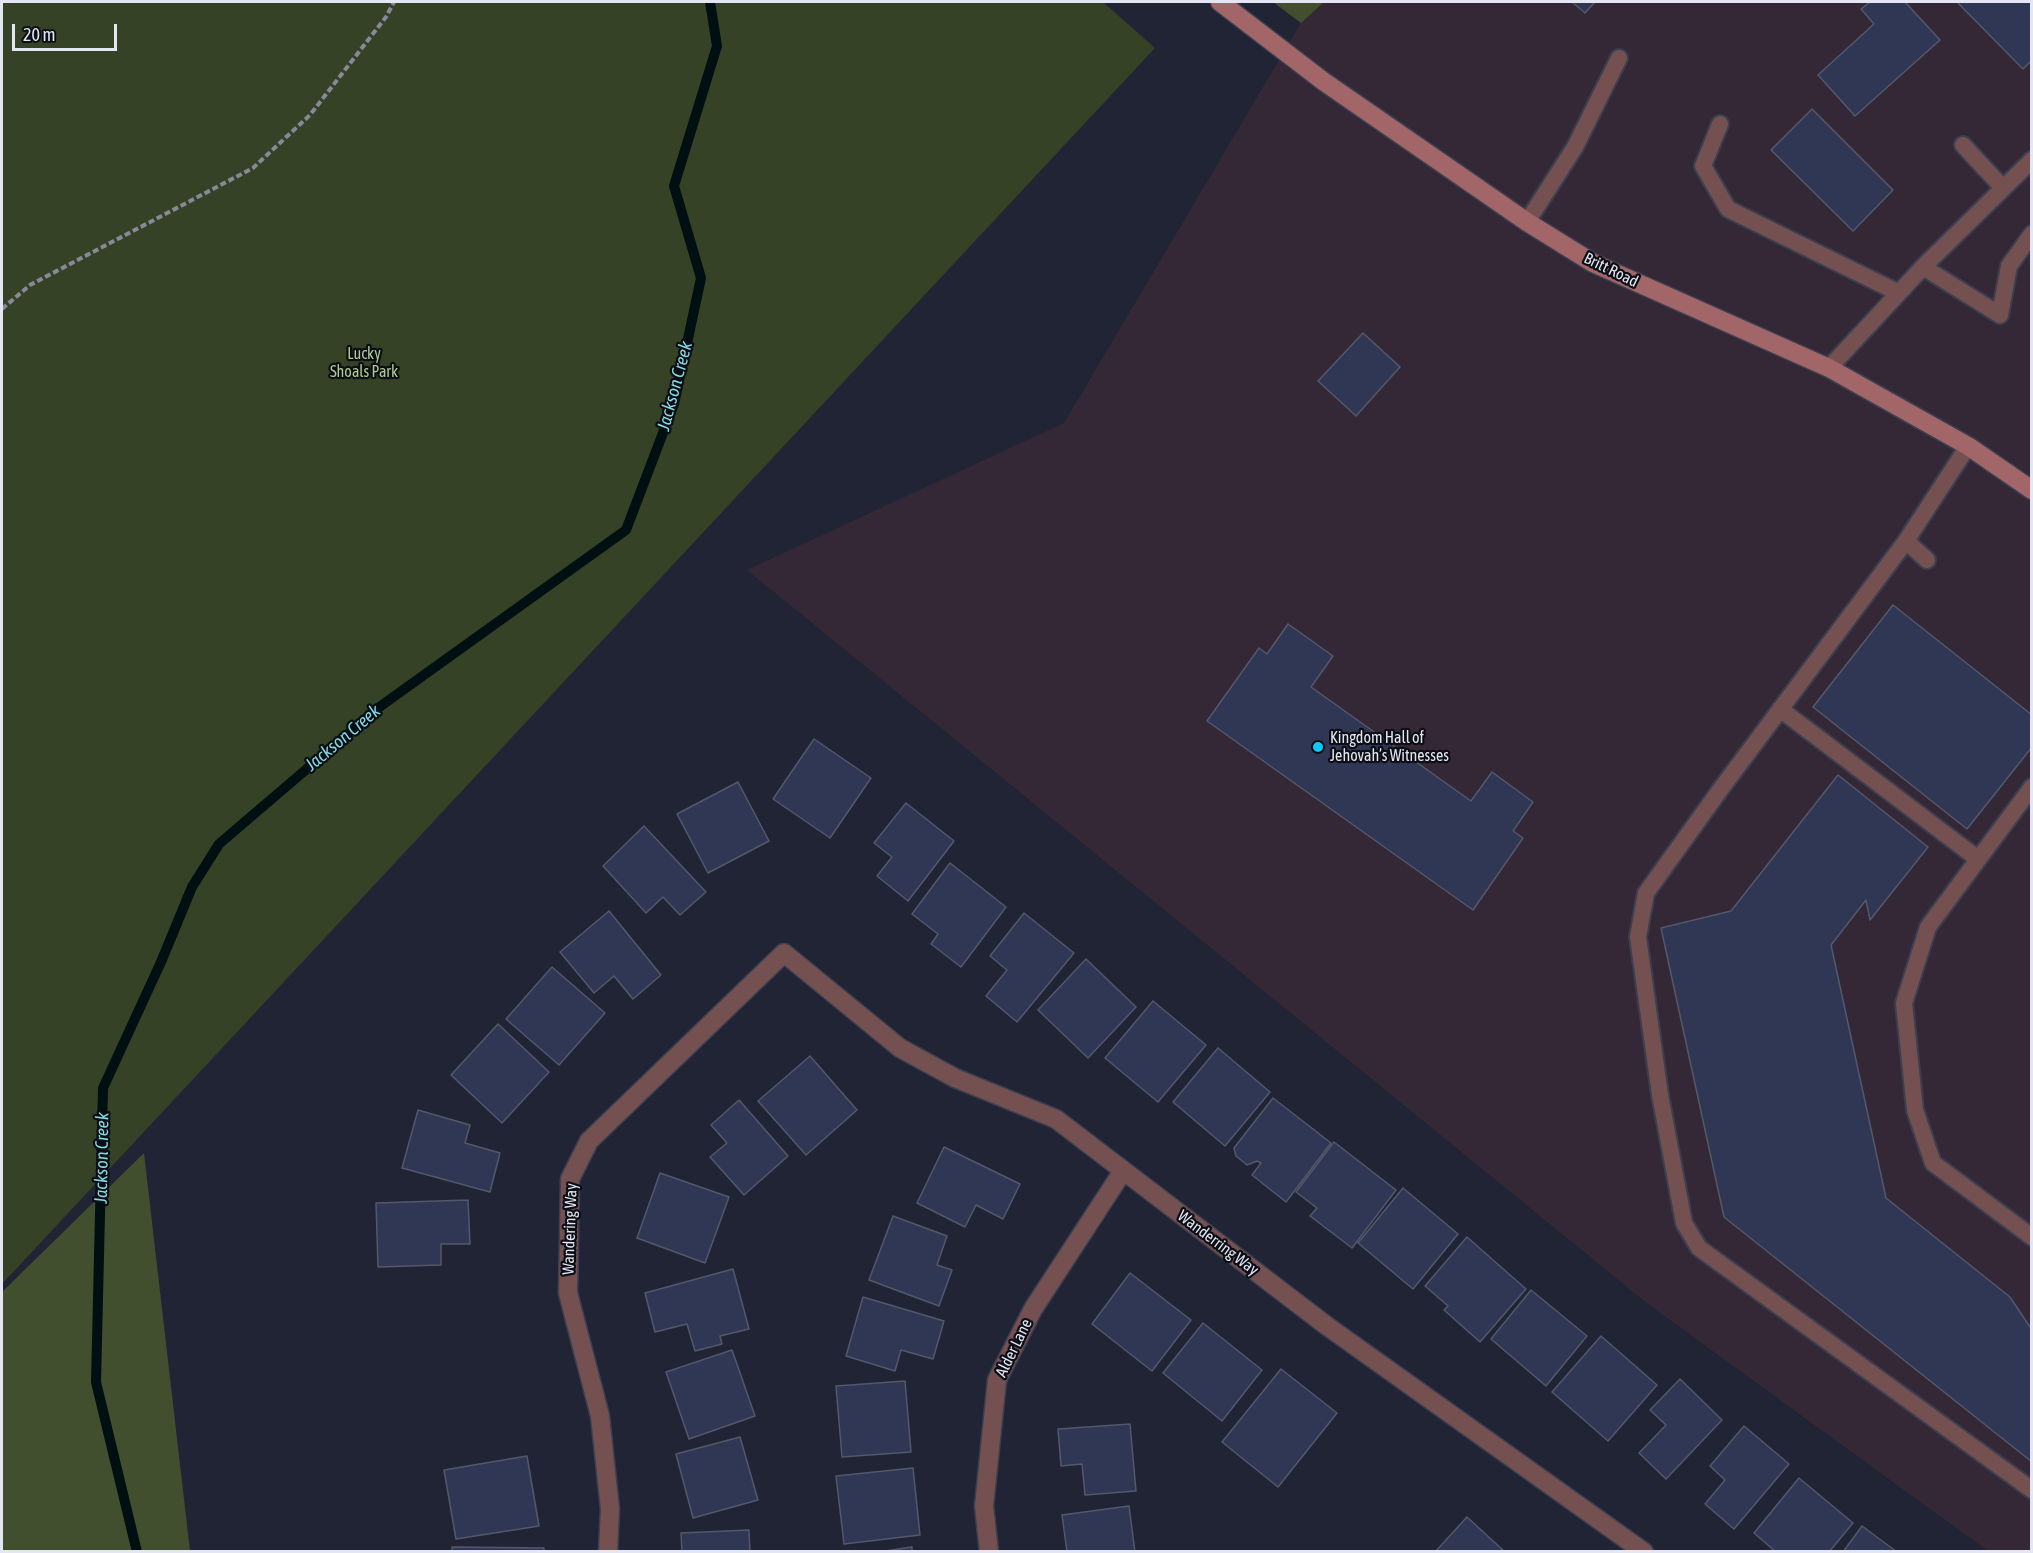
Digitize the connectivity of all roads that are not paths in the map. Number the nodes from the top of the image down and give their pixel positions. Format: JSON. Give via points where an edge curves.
{"nodes":[{"id":1,"x":1220,"y":2,"type":"edge"},
{"id":2,"x":1619,"y":58,"type":"dead end"},
{"id":3,"x":1720,"y":124,"type":"dead end"},
{"id":4,"x":1963,"y":145,"type":"dead end"},
{"id":5,"x":2031,"y":160,"type":"edge"},
{"id":6,"x":2003,"y":188,"type":"junction"},
{"id":7,"x":1527,"y":222,"type":"junction"},
{"id":8,"x":2031,"y":234,"type":"edge"},
{"id":9,"x":1923,"y":267,"type":"junction"},
{"id":10,"x":1899,"y":293,"type":"junction"},
{"id":11,"x":1829,"y":368,"type":"junction"},
{"id":12,"x":1968,"y":446,"type":"junction"},
{"id":13,"x":2031,"y":490,"type":"edge"},
{"id":14,"x":1906,"y":541,"type":"junction"},
{"id":15,"x":1927,"y":560,"type":"dead end"},
{"id":16,"x":1780,"y":709,"type":"junction"},
{"id":17,"x":2031,"y":787,"type":"edge"},
{"id":18,"x":1978,"y":859,"type":"junction"},
{"id":19,"x":784,"y":953,"type":"joint"},
{"id":20,"x":1123,"y":1171,"type":"junction"},
{"id":21,"x":2031,"y":1238,"type":"edge"},
{"id":22,"x":2031,"y":1490,"type":"edge"},
{"id":23,"x":1634,"y":1549,"type":"edge"},
{"id":24,"x":608,"y":1551,"type":"edge"},
{"id":25,"x":989,"y":1551,"type":"edge"}],
"edges":[{"from":1,"to":7,"type":"street","name":"Britt Road","via":[[1323,81]]},
{"from":2,"to":7,"type":"lane","via":[[1575,147]]},
{"from":3,"to":10,"type":"lane","via":[[1703,166],[1728,209]]},
{"from":4,"to":6,"type":"lane"},
{"from":5,"to":6,"type":"lane"},
{"from":6,"to":9,"type":"lane"},
{"from":7,"to":11,"type":"street","name":"Britt Road","via":[[1593,263]]},
{"from":8,"to":9,"type":"lane","via":[[2009,266],[2000,315]]},
{"from":9,"to":10,"type":"lane"},
{"from":10,"to":11,"type":"lane"},
{"from":11,"to":12,"type":"street","name":"Britt Road"},
{"from":12,"to":13,"type":"street","name":"Britt Road"},
{"from":12,"to":14,"type":"lane"},
{"from":14,"to":15,"type":"lane"},
{"from":14,"to":16,"type":"lane"},
{"from":16,"to":18,"type":"lane"},
{"from":16,"to":22,"type":"lane","via":[[1646,893],[1638,937],[1660,1095],[1684,1223],[1699,1248]]},
{"from":17,"to":18,"type":"lane"},
{"from":18,"to":21,"type":"lane","via":[[1928,927],[1904,1003],[1915,1110],[1933,1163]]},
{"from":19,"to":20,"type":"street","name":"Wanderring Way","via":[[900,1048],[955,1078],[1056,1119]]},
{"from":19,"to":24,"type":"street","name":"Wandering Way","via":[[589,1141],[570,1179],[568,1293],[600,1416],[610,1509]]},
{"from":20,"to":23,"type":"street","name":"Wanderring Way","via":[[1327,1326]]},
{"from":20,"to":25,"type":"street","name":"Alder Lane","via":[[1033,1309],[997,1380],[984,1506]]}]}
